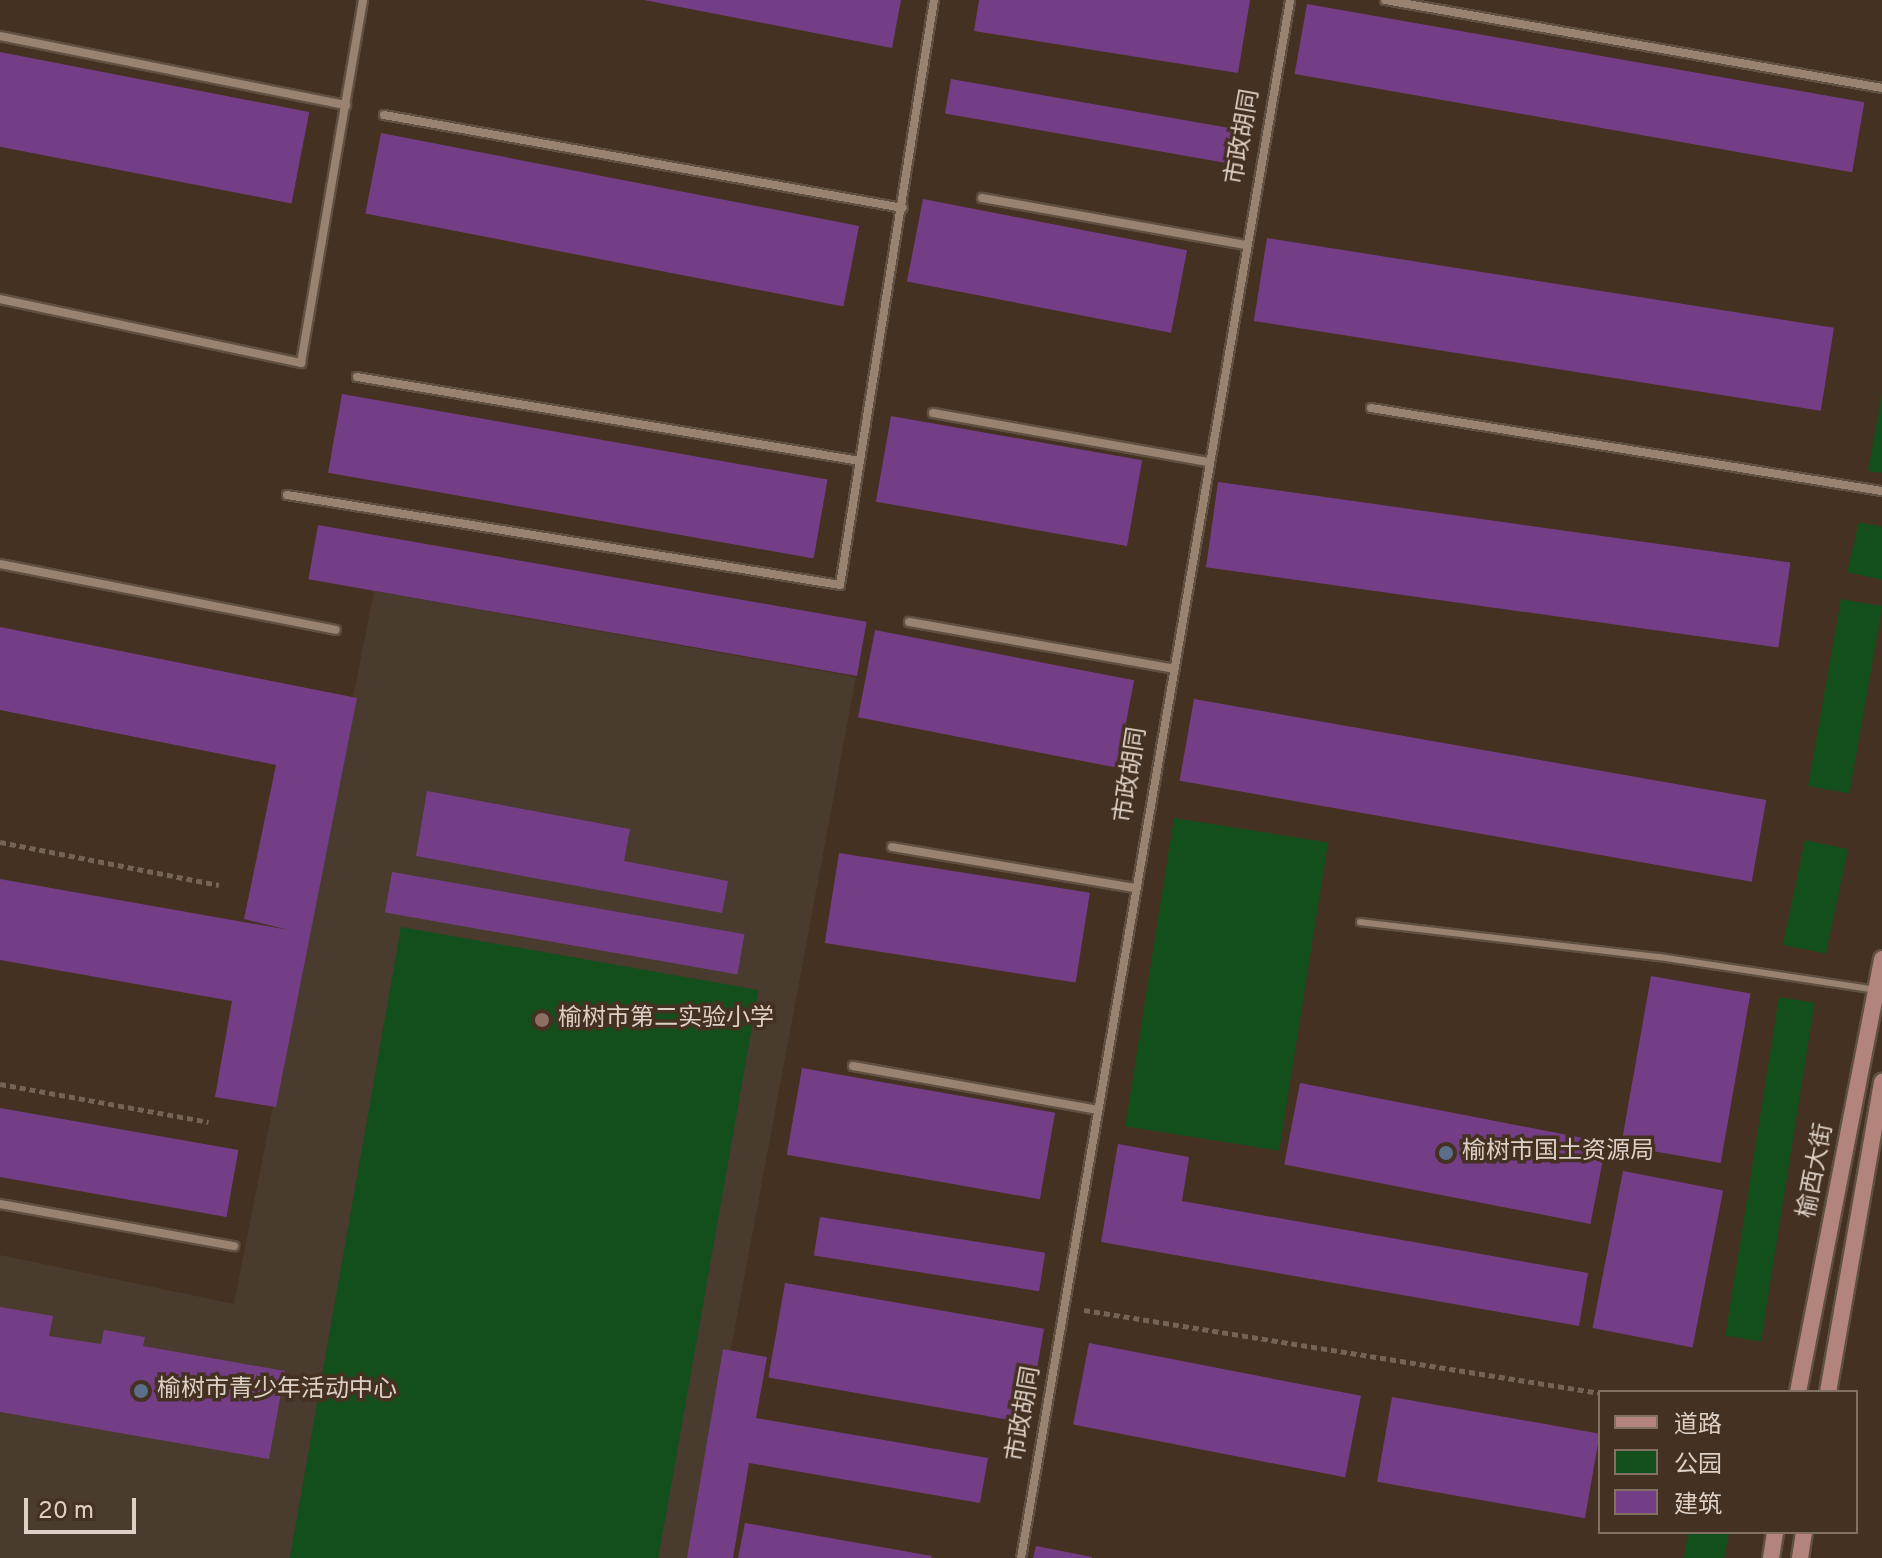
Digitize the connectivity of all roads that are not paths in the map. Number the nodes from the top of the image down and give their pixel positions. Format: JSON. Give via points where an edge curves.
{"nodes":[{"id":1,"x":363,"y":0,"type":"edge"},
{"id":2,"x":934,"y":0,"type":"edge"},
{"id":3,"x":1290,"y":0,"type":"edge"},
{"id":4,"x":1385,"y":0,"type":"edge"},
{"id":5,"x":0,"y":36,"type":"edge"},
{"id":6,"x":1882,"y":88,"type":"edge"},
{"id":7,"x":346,"y":105,"type":"junction"},
{"id":8,"x":384,"y":115,"type":"dead end"},
{"id":9,"x":982,"y":198,"type":"dead end"},
{"id":10,"x":903,"y":208,"type":"junction"},
{"id":11,"x":1246,"y":245,"type":"junction"},
{"id":12,"x":0,"y":299,"type":"edge"},
{"id":13,"x":357,"y":377,"type":"dead end"},
{"id":14,"x":1371,"y":408,"type":"dead end"},
{"id":15,"x":933,"y":413,"type":"dead end"},
{"id":16,"x":860,"y":461,"type":"junction"},
{"id":17,"x":1207,"y":462,"type":"junction"},
{"id":18,"x":1882,"y":491,"type":"edge"},
{"id":19,"x":287,"y":495,"type":"dead end"},
{"id":20,"x":0,"y":564,"type":"edge"},
{"id":21,"x":909,"y":622,"type":"dead end"},
{"id":22,"x":336,"y":630,"type":"dead end"},
{"id":23,"x":1170,"y":668,"type":"junction"},
{"id":24,"x":892,"y":847,"type":"dead end"},
{"id":25,"x":1134,"y":888,"type":"junction"},
{"id":26,"x":1360,"y":922,"type":"dead end"},
{"id":27,"x":1882,"y":959,"type":"edge"},
{"id":28,"x":1877,"y":990,"type":"junction"},
{"id":29,"x":853,"y":1066,"type":"dead end"},
{"id":30,"x":1882,"y":1082,"type":"edge"},
{"id":31,"x":1098,"y":1110,"type":"junction"},
{"id":32,"x":0,"y":1204,"type":"edge"},
{"id":33,"x":234,"y":1246,"type":"dead end"},
{"id":34,"x":1798,"y":1390,"type":"edge"},
{"id":35,"x":1828,"y":1390,"type":"edge"},
{"id":36,"x":1775,"y":1534,"type":"edge"},
{"id":37,"x":1804,"y":1534,"type":"edge"},
{"id":38,"x":1021,"y":1558,"type":"edge"},
{"id":39,"x":1771,"y":1558,"type":"edge"},
{"id":40,"x":1800,"y":1558,"type":"edge"}],
"edges":[{"from":1,"to":7,"type":"street"},
{"from":2,"to":10,"type":"street"},
{"from":3,"to":11,"type":"street","name":"市政胡同"},
{"from":4,"to":6,"type":"street"},
{"from":5,"to":7,"type":"street"},
{"from":7,"to":12,"type":"street","via":[[301,363]]},
{"from":8,"to":10,"type":"street"},
{"from":9,"to":11,"type":"street"},
{"from":10,"to":16,"type":"street"},
{"from":11,"to":17,"type":"street","name":"市政胡同"},
{"from":13,"to":16,"type":"street"},
{"from":14,"to":18,"type":"street"},
{"from":15,"to":17,"type":"street"},
{"from":16,"to":19,"type":"street","via":[[840,585]]},
{"from":17,"to":23,"type":"street","name":"市政胡同"},
{"from":20,"to":22,"type":"street"},
{"from":21,"to":23,"type":"street"},
{"from":23,"to":25,"type":"street","name":"市政胡同"},
{"from":24,"to":25,"type":"street"},
{"from":25,"to":31,"type":"street","name":"市政胡同"},
{"from":26,"to":28,"type":"lane","via":[[1659,957]]},
{"from":27,"to":28,"type":"main road","name":"榆西大街"},
{"from":28,"to":34,"type":"main road","name":"榆西大街"},
{"from":29,"to":31,"type":"street"},
{"from":30,"to":35,"type":"main road","name":"榆西大街"},
{"from":31,"to":38,"type":"street","name":"市政胡同"},
{"from":32,"to":33,"type":"street"},
{"from":36,"to":39,"type":"main road"},
{"from":37,"to":40,"type":"main road"}]}
